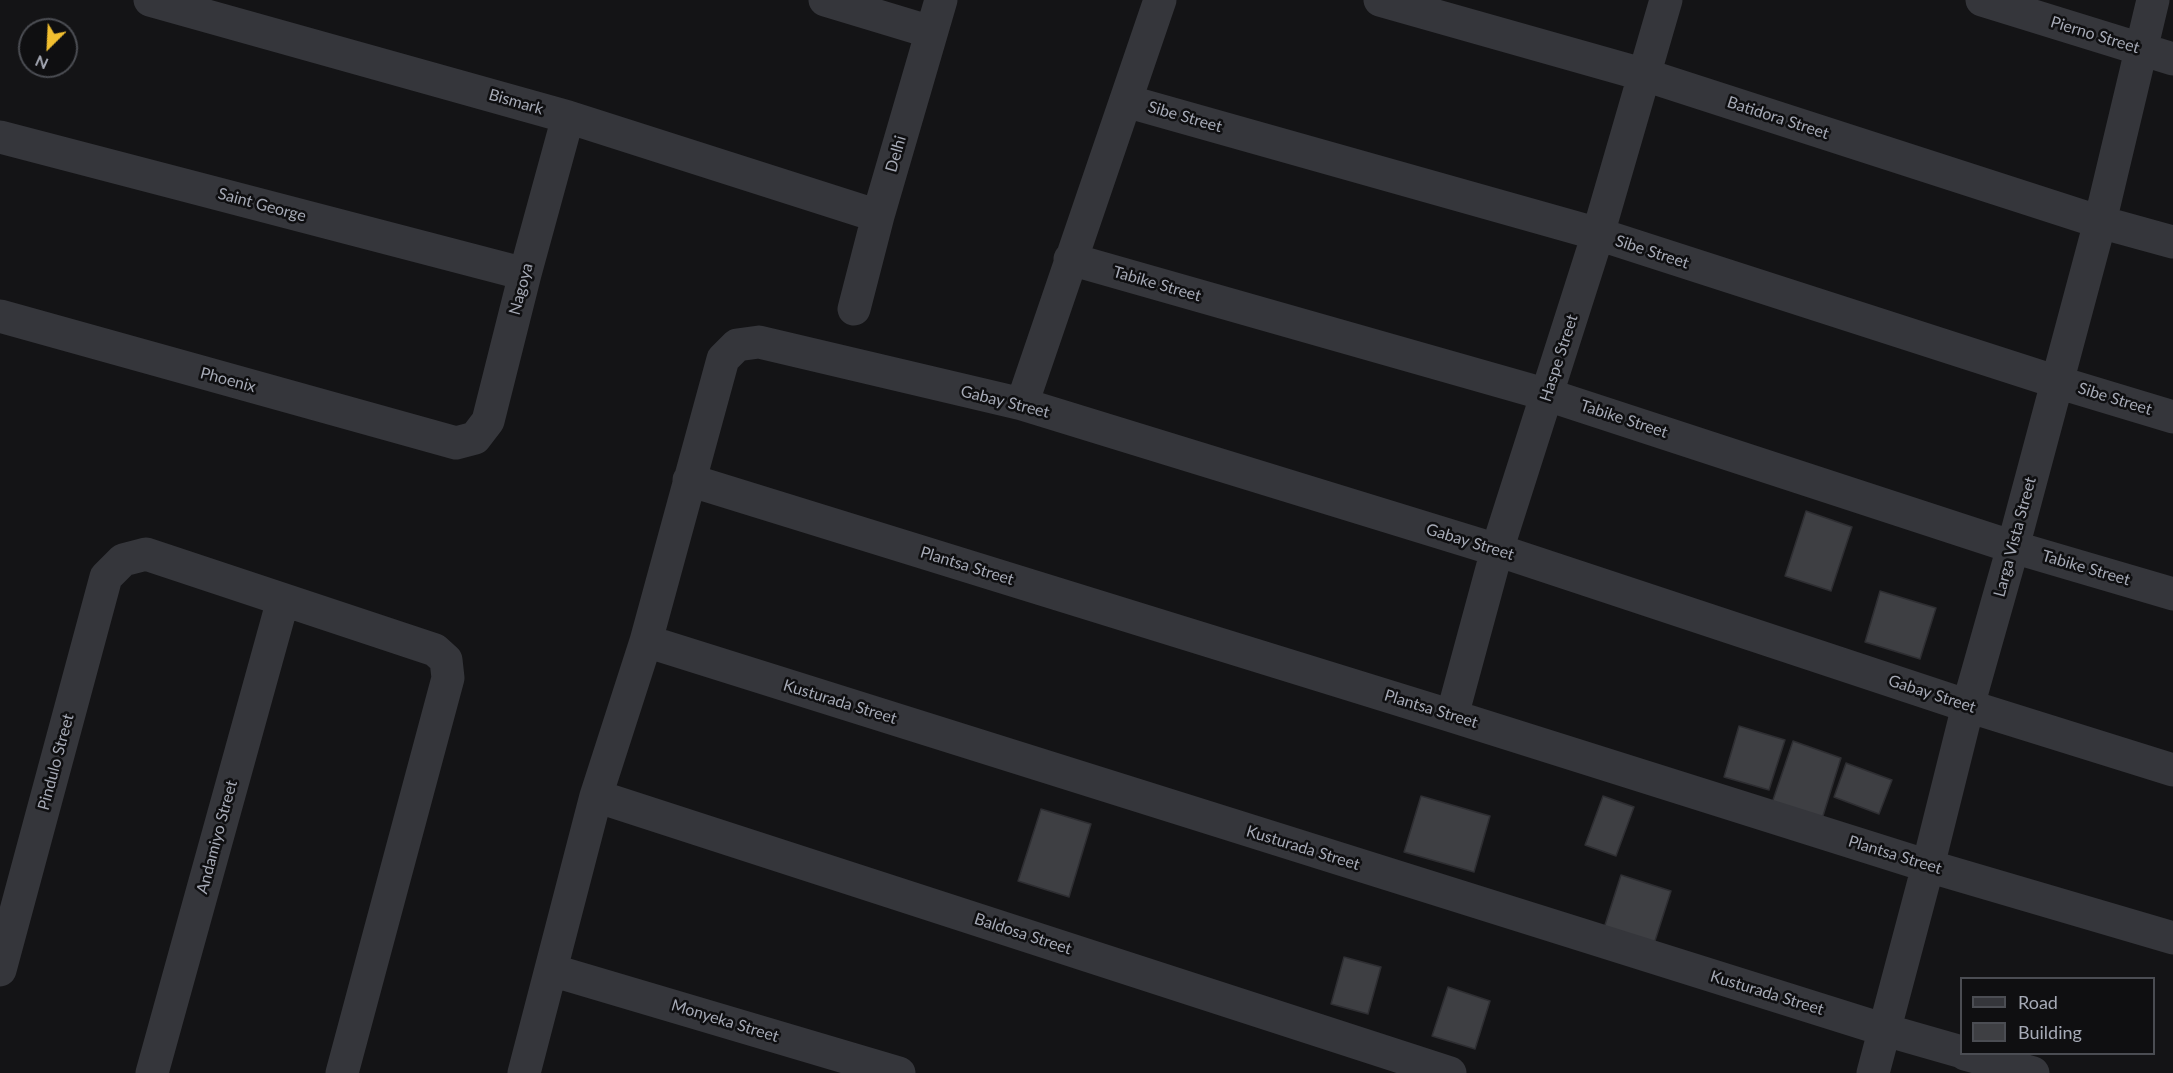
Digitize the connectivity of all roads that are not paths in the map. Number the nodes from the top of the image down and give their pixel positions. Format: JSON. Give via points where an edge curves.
{"nodes":[{"id":1,"x":150,"y":0,"type":"edge"},
{"id":2,"x":825,"y":0,"type":"edge"},
{"id":3,"x":941,"y":0,"type":"edge"},
{"id":4,"x":1160,"y":0,"type":"edge"},
{"id":5,"x":1380,"y":0,"type":"edge"},
{"id":6,"x":1665,"y":0,"type":"edge"},
{"id":7,"x":1982,"y":0,"type":"edge"},
{"id":8,"x":2153,"y":0,"type":"edge"},
{"id":9,"x":931,"y":32,"type":"junction"},
{"id":10,"x":2140,"y":49,"type":"junction"},
{"id":11,"x":2173,"y":59,"type":"edge"},
{"id":12,"x":1645,"y":75,"type":"junction"},
{"id":13,"x":1126,"y":101,"type":"junction"},
{"id":14,"x":568,"y":117,"type":"junction"},
{"id":15,"x":0,"y":136,"type":"edge"},
{"id":16,"x":878,"y":216,"type":"junction"},
{"id":17,"x":2100,"y":222,"type":"junction"},
{"id":18,"x":1598,"y":234,"type":"junction"},
{"id":19,"x":2173,"y":242,"type":"edge"},
{"id":20,"x":1070,"y":259,"type":"junction"},
{"id":21,"x":525,"y":274,"type":"junction"},
{"id":22,"x":854,"y":309,"type":"dead end"},
{"id":23,"x":0,"y":316,"type":"edge"},
{"id":24,"x":2057,"y":382,"type":"junction"},
{"id":25,"x":1548,"y":394,"type":"junction"},
{"id":26,"x":1022,"y":404,"type":"junction"},
{"id":27,"x":2173,"y":417,"type":"edge"},
{"id":28,"x":456,"y":443,"type":"joint"},
{"id":29,"x":689,"y":480,"type":"junction"},
{"id":30,"x":2013,"y":547,"type":"junction"},
{"id":31,"x":1497,"y":550,"type":"junction"},
{"id":32,"x":2173,"y":594,"type":"edge"},
{"id":33,"x":283,"y":600,"type":"junction"},
{"id":34,"x":646,"y":641,"type":"junction"},
{"id":35,"x":1968,"y":706,"type":"junction"},
{"id":36,"x":1452,"y":716,"type":"junction"},
{"id":37,"x":2173,"y":770,"type":"edge"},
{"id":38,"x":596,"y":796,"type":"junction"},
{"id":39,"x":1928,"y":866,"type":"junction"},
{"id":40,"x":2173,"y":938,"type":"edge"},
{"id":41,"x":0,"y":970,"type":"edge"},
{"id":42,"x":551,"y":970,"type":"junction"},
{"id":43,"x":1885,"y":1030,"type":"junction"},
{"id":44,"x":1960,"y":1052,"type":"edge"},
{"id":45,"x":1970,"y":1055,"type":"edge"},
{"id":46,"x":152,"y":1073,"type":"edge"},
{"id":47,"x":342,"y":1073,"type":"edge"},
{"id":48,"x":524,"y":1073,"type":"edge"},
{"id":49,"x":899,"y":1073,"type":"edge"},
{"id":50,"x":1450,"y":1073,"type":"edge"},
{"id":51,"x":1873,"y":1073,"type":"edge"},
{"id":52,"x":2033,"y":1073,"type":"edge"}],
"edges":[{"from":1,"to":14,"type":"street","name":"Bismark"},
{"from":2,"to":9,"type":"street"},
{"from":3,"to":9,"type":"street","name":"Delhi"},
{"from":4,"to":13,"type":"street"},
{"from":5,"to":12,"type":"street","name":"Batidora Street"},
{"from":6,"to":12,"type":"street","name":"Haspe Street"},
{"from":7,"to":10,"type":"street","name":"Pierno Street"},
{"from":8,"to":10,"type":"street","name":"Larga Vista Street"},
{"from":9,"to":16,"type":"street","name":"Delhi"},
{"from":10,"to":11,"type":"street","name":"Pierno Street"},
{"from":10,"to":17,"type":"street","name":"Larga Vista Street"},
{"from":12,"to":17,"type":"street","name":"Batidora Street"},
{"from":12,"to":18,"type":"street","name":"Haspe Street"},
{"from":13,"to":18,"type":"street","name":"Sibe Street"},
{"from":13,"to":20,"type":"street"},
{"from":14,"to":16,"type":"street","name":"Bismark"},
{"from":14,"to":21,"type":"street","name":"Nagoya"},
{"from":15,"to":21,"type":"street","name":"Saint George"},
{"from":16,"to":22,"type":"street","name":"Delhi"},
{"from":17,"to":19,"type":"street","name":"Batidora Street"},
{"from":17,"to":24,"type":"street","name":"Larga Vista Street"},
{"from":18,"to":24,"type":"street","name":"Sibe Street"},
{"from":18,"to":25,"type":"street","name":"Haspe Street"},
{"from":20,"to":25,"type":"street","name":"Tabike Street"},
{"from":20,"to":26,"type":"street"},
{"from":21,"to":28,"type":"street","name":"Nagoya","via":[[488,421],[475,438]]},
{"from":23,"to":28,"type":"street","name":"Phoenix"},
{"from":24,"to":27,"type":"street","name":"Sibe Street"},
{"from":24,"to":30,"type":"street","name":"Larga Vista Street"},
{"from":25,"to":30,"type":"street","name":"Tabike Street"},
{"from":25,"to":31,"type":"street","name":"Haspe Street"},
{"from":26,"to":29,"type":"street","name":"Gabay Street","via":[[759,342],[737,345],[723,360]]},
{"from":26,"to":31,"type":"street","name":"Gabay Street"},
{"from":29,"to":34,"type":"street"},
{"from":29,"to":36,"type":"street","name":"Plantsa Street"},
{"from":30,"to":32,"type":"street","name":"Tabike Street"},
{"from":30,"to":35,"type":"street","name":"Larga Vista Street"},
{"from":31,"to":35,"type":"street","name":"Gabay Street"},
{"from":31,"to":36,"type":"street","name":"Haspe Street"},
{"from":33,"to":41,"type":"street","name":"Pindulo Street","via":[[146,554],[123,560],[106,577]]},
{"from":33,"to":46,"type":"street","name":"Andamiyo Street"},
{"from":33,"to":47,"type":"street","via":[[435,650],[446,660],[447,678]]},
{"from":34,"to":38,"type":"street"},
{"from":34,"to":43,"type":"street","name":"Kusturada Street"},
{"from":35,"to":37,"type":"street","name":"Gabay Street"},
{"from":35,"to":39,"type":"street","name":"Larga Vista Street"},
{"from":36,"to":39,"type":"street","name":"Plantsa Street"},
{"from":38,"to":42,"type":"street"},
{"from":38,"to":50,"type":"street","name":"Baldosa Street"},
{"from":39,"to":40,"type":"street","name":"Plantsa Street"},
{"from":39,"to":43,"type":"street","name":"Larga Vista Street"},
{"from":42,"to":48,"type":"street"},
{"from":42,"to":49,"type":"street","name":"Monyeka Street"},
{"from":43,"to":44,"type":"street","name":"Kusturada Street"},
{"from":43,"to":51,"type":"street","name":"Larga Vista Street"},
{"from":45,"to":52,"type":"street","name":"Kusturada Street"}]}
